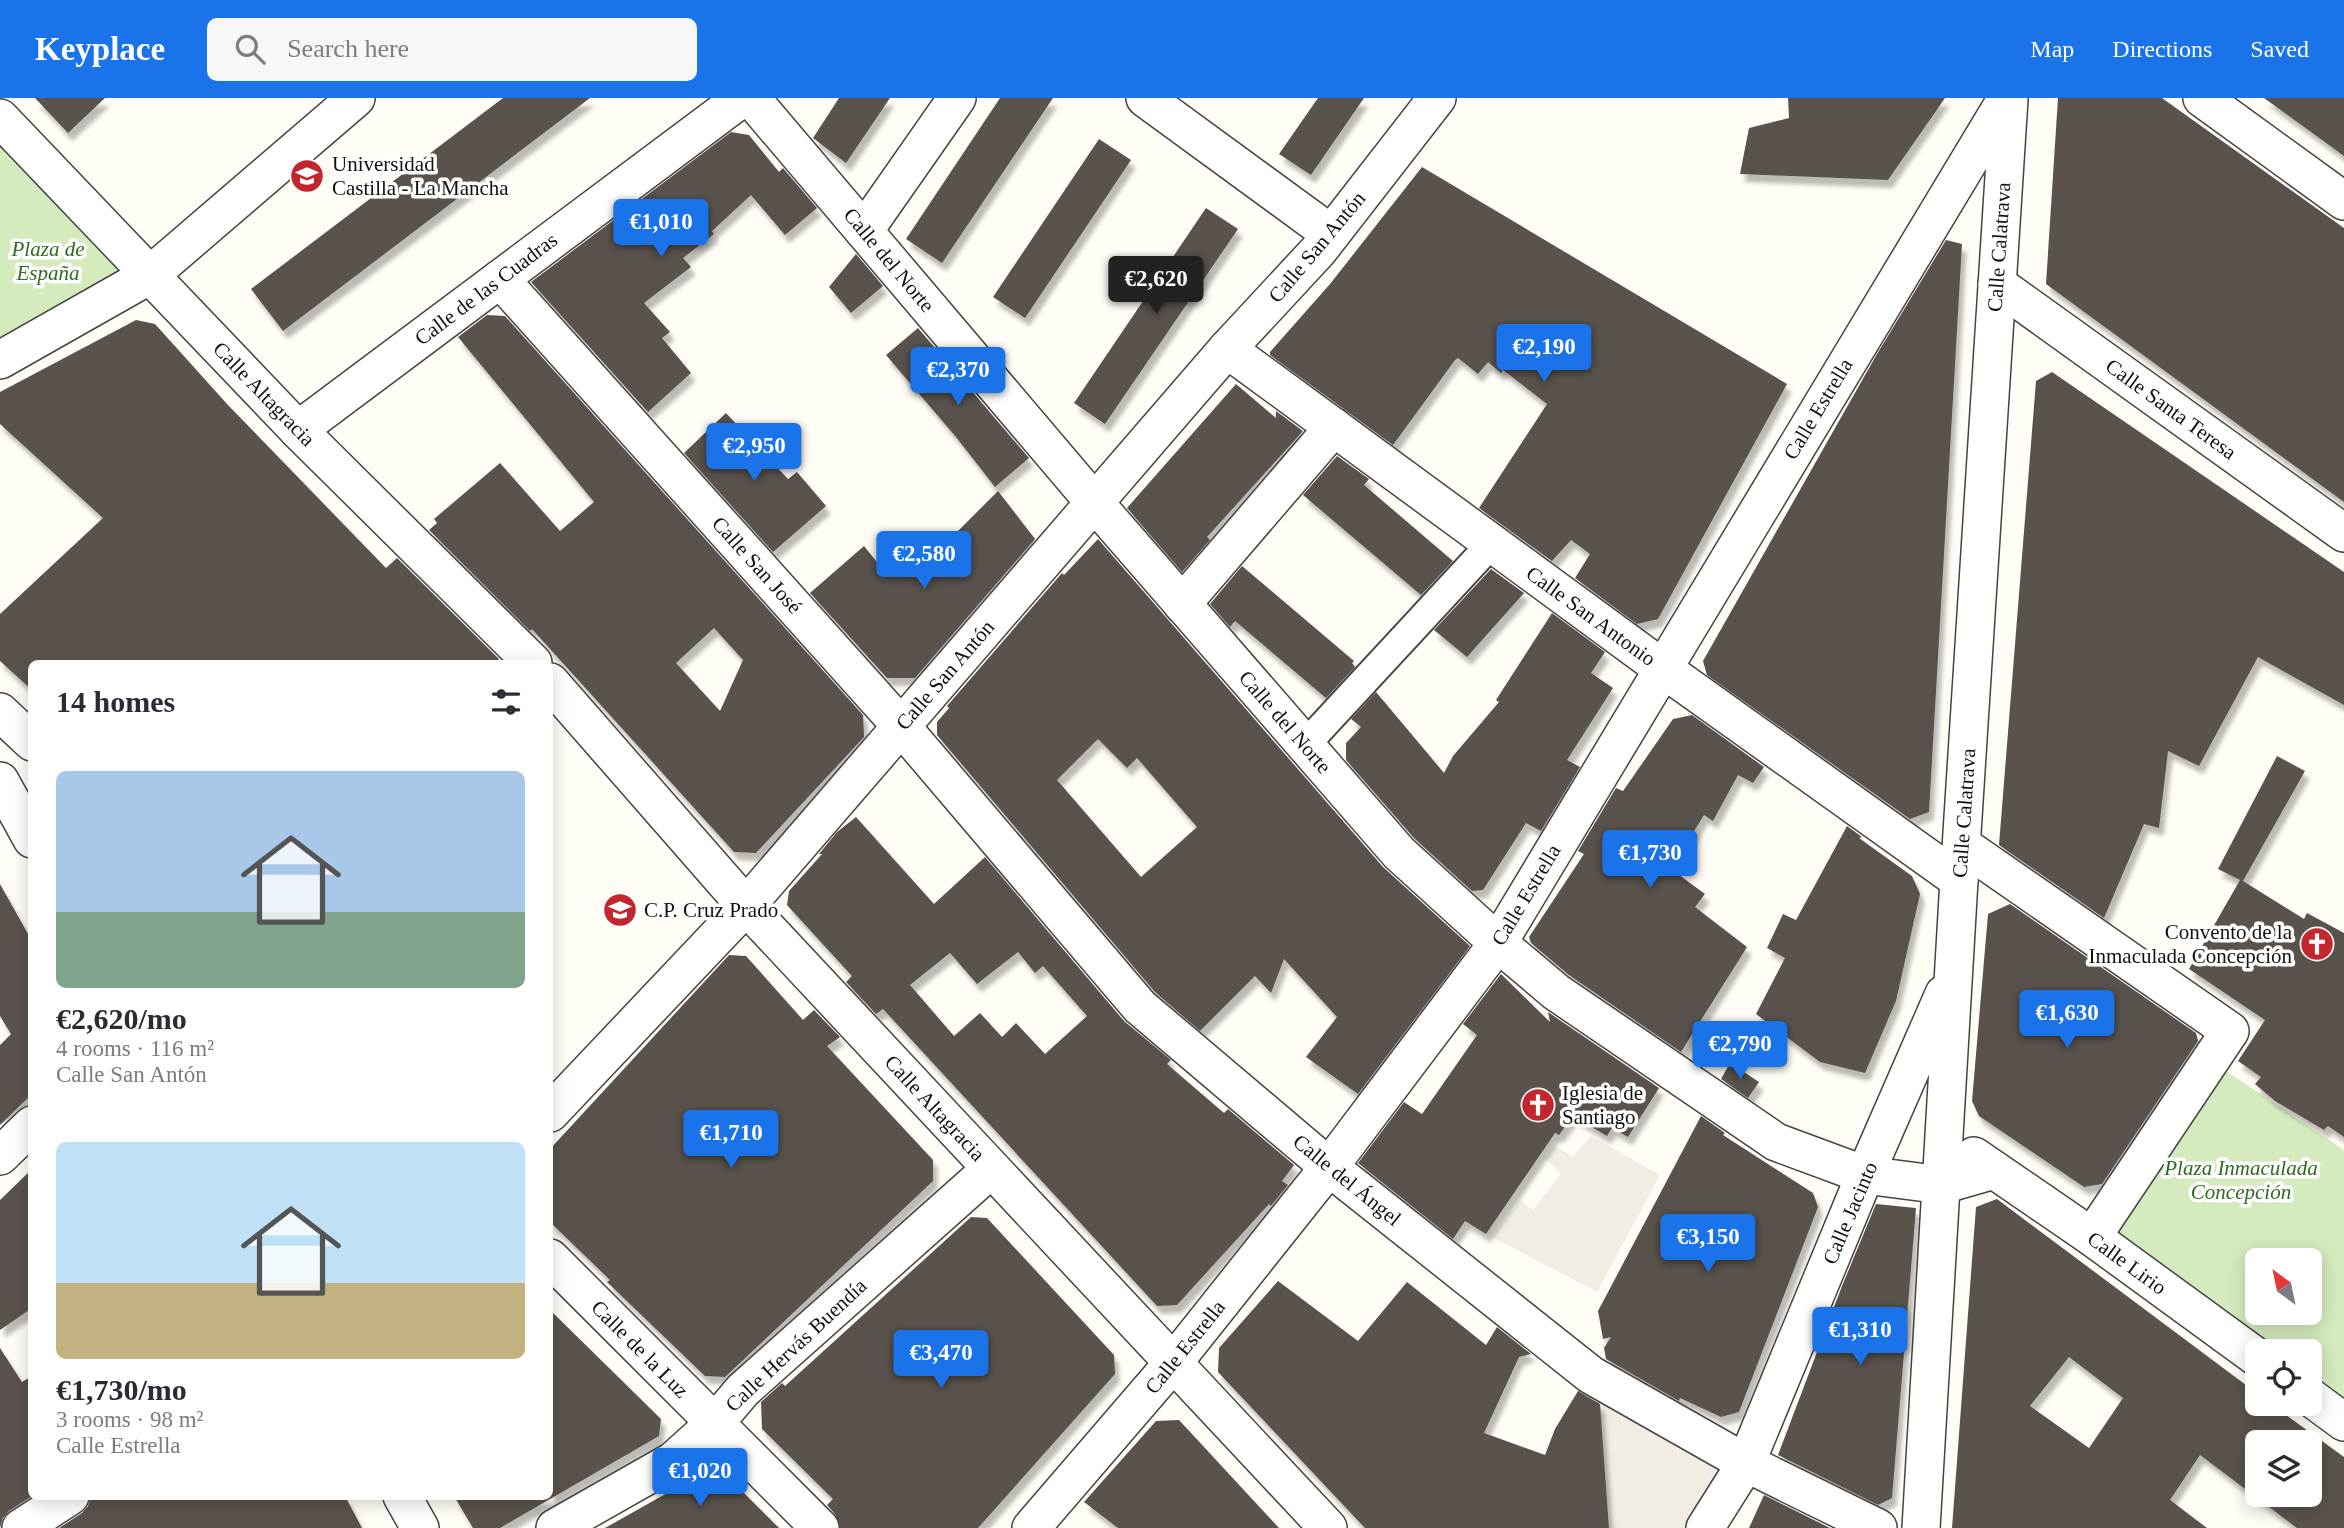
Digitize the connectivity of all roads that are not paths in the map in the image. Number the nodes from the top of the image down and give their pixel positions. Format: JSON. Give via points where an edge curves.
{"nodes":[{"id":1,"x":356,"y":98,"type":"edge"},
{"id":2,"x":742,"y":98,"type":"edge"},
{"id":3,"x":751,"y":98,"type":"edge"},
{"id":4,"x":957,"y":98,"type":"edge"},
{"id":5,"x":1145,"y":98,"type":"edge"},
{"id":6,"x":1437,"y":98,"type":"edge"},
{"id":7,"x":2008,"y":98,"type":"edge"},
{"id":8,"x":2202,"y":98,"type":"edge"},
{"id":9,"x":0,"y":118,"type":"edge"},
{"id":10,"x":2344,"y":201,"type":"edge"},
{"id":11,"x":864,"y":231,"type":"junction"},
{"id":12,"x":1331,"y":234,"type":"junction"},
{"id":13,"x":150,"y":275,"type":"junction"},
{"id":14,"x":500,"y":279,"type":"junction"},
{"id":15,"x":1997,"y":284,"type":"junction"},
{"id":16,"x":1227,"y":349,"type":"junction"},
{"id":17,"x":0,"y":359,"type":"edge"},
{"id":18,"x":1334,"y":427,"type":"junction"},
{"id":19,"x":298,"y":430,"type":"junction"},
{"id":20,"x":1094,"y":502,"type":"junction"},
{"id":21,"x":2344,"y":533,"type":"edge"},
{"id":22,"x":1492,"y":543,"type":"junction"},
{"id":23,"x":1182,"y":604,"type":"junction"},
{"id":24,"x":530,"y":660,"type":"edge"},
{"id":25,"x":1661,"y":668,"type":"junction"},
{"id":26,"x":553,"y":684,"type":"edge"},
{"id":27,"x":0,"y":712,"type":"edge"},
{"id":28,"x":901,"y":726,"type":"junction"},
{"id":29,"x":28,"y":737,"type":"edge"},
{"id":30,"x":1305,"y":745,"type":"junction"},
{"id":31,"x":0,"y":781,"type":"edge"},
{"id":32,"x":17,"y":827,"type":"edge"},
{"id":33,"x":1961,"y":863,"type":"junction"},
{"id":34,"x":746,"y":906,"type":"junction"},
{"id":35,"x":1498,"y":943,"type":"junction"},
{"id":36,"x":1954,"y":970,"type":"junction"},
{"id":37,"x":553,"y":1110,"type":"edge"},
{"id":38,"x":28,"y":1129,"type":"edge"},
{"id":39,"x":1945,"y":1136,"type":"junction"},
{"id":40,"x":0,"y":1156,"type":"edge"},
{"id":41,"x":1329,"y":1167,"type":"junction"},
{"id":42,"x":991,"y":1169,"type":"junction"},
{"id":43,"x":1994,"y":1170,"type":"junction"},
{"id":44,"x":1865,"y":1175,"type":"junction"},
{"id":45,"x":1942,"y":1185,"type":"junction"},
{"id":46,"x":2092,"y":1237,"type":"junction"},
{"id":47,"x":553,"y":1261,"type":"edge"},
{"id":48,"x":2245,"y":1349,"type":"edge"},
{"id":49,"x":1173,"y":1363,"type":"junction"},
{"id":50,"x":2322,"y":1406,"type":"edge"},
{"id":51,"x":2344,"y":1422,"type":"edge"},
{"id":52,"x":714,"y":1424,"type":"junction"},
{"id":53,"x":1746,"y":1462,"type":"junction"},
{"id":54,"x":64,"y":1500,"type":"edge"},
{"id":55,"x":404,"y":1500,"type":"edge"},
{"id":56,"x":20,"y":1528,"type":"edge"},
{"id":57,"x":420,"y":1528,"type":"edge"},
{"id":58,"x":555,"y":1528,"type":"edge"},
{"id":59,"x":820,"y":1528,"type":"edge"},
{"id":60,"x":1031,"y":1528,"type":"edge"},
{"id":61,"x":1328,"y":1528,"type":"edge"},
{"id":62,"x":1704,"y":1528,"type":"edge"},
{"id":63,"x":1878,"y":1528,"type":"edge"},
{"id":64,"x":1921,"y":1528,"type":"edge"}],
"edges":[{"from":1,"to":13,"type":"street"},
{"from":2,"to":14,"type":"street","name":"Calle de las Cuadras"},
{"from":3,"to":11,"type":"street","name":"Calle del Norte"},
{"from":4,"to":11,"type":"street"},
{"from":5,"to":12,"type":"street"},
{"from":6,"to":12,"type":"street","name":"Calle San Antón"},
{"from":7,"to":15,"type":"street","name":"Calle Calatrava"},
{"from":7,"to":25,"type":"street","name":"Calle Estrella"},
{"from":8,"to":10,"type":"street"},
{"from":9,"to":13,"type":"street","name":"Calle Altagracia"},
{"from":11,"to":20,"type":"street","name":"Calle del Norte"},
{"from":12,"to":16,"type":"street","name":"Calle San Antón"},
{"from":13,"to":17,"type":"street"},
{"from":13,"to":19,"type":"street","name":"Calle Altagracia"},
{"from":14,"to":19,"type":"street","name":"Calle de las Cuadras"},
{"from":14,"to":28,"type":"street","name":"Calle San José"},
{"from":15,"to":21,"type":"street","name":"Calle Santa Teresa"},
{"from":15,"to":33,"type":"street","name":"Calle Calatrava"},
{"from":16,"to":18,"type":"street","name":"Calle San Antonio"},
{"from":16,"to":20,"type":"street","name":"Calle San Antón"},
{"from":18,"to":22,"type":"street","name":"Calle San Antonio"},
{"from":18,"to":23,"type":"street"},
{"from":19,"to":24,"type":"street","name":"Calle Altagracia"},
{"from":20,"to":23,"type":"street","name":"Calle del Norte"},
{"from":20,"to":28,"type":"street","name":"Calle San Antón"},
{"from":22,"to":25,"type":"street","name":"Calle San Antonio"},
{"from":22,"to":30,"type":"street"},
{"from":23,"to":30,"type":"street","name":"Calle del Norte"},
{"from":25,"to":33,"type":"street","name":"Calle San Antonio"},
{"from":25,"to":35,"type":"street","name":"Calle Estrella"},
{"from":26,"to":34,"type":"street","name":"Calle Altagracia"},
{"from":27,"to":29,"type":"street"},
{"from":28,"to":34,"type":"street","name":"Calle San Antón"},
{"from":28,"to":41,"type":"street","name":"Calle del Ángel","via":[[1140,1007]]},
{"from":30,"to":35,"type":"street","name":"Calle del Norte","via":[[1399,853]]},
{"from":31,"to":32,"type":"street"},
{"from":33,"to":36,"type":"street","name":"Calle Calatrava"},
{"from":33,"to":46,"type":"street","name":"Calle San Antonio","via":[[2230,1031]]},
{"from":34,"to":37,"type":"street","name":"Calle San Antón"},
{"from":34,"to":42,"type":"street","name":"Calle Altagracia"},
{"from":35,"to":41,"type":"street","name":"Calle Estrella"},
{"from":35,"to":44,"type":"street","name":"Calle del Norte","via":[[1556,992],[1776,1142]]},
{"from":36,"to":39,"type":"street","name":"Calle Calatrava"},
{"from":36,"to":44,"type":"street","name":"Calle Jacinto"},
{"from":38,"to":40,"type":"street"},
{"from":39,"to":43,"type":"street","name":"Calle Lirio"},
{"from":39,"to":45,"type":"street","name":"Calle Calatrava"},
{"from":41,"to":49,"type":"street","name":"Calle Estrella"},
{"from":41,"to":53,"type":"street","name":"Calle del Ángel","via":[[1591,1376]]},
{"from":42,"to":49,"type":"street","name":"Calle Altagracia"},
{"from":42,"to":52,"type":"street","name":"Calle Hervás Buendía","via":[[743,1390]]},
{"from":43,"to":45,"type":"street"},
{"from":43,"to":46,"type":"street","name":"Calle Lirio"},
{"from":44,"to":45,"type":"street","name":"Calle del Norte"},
{"from":44,"to":53,"type":"street","name":"Calle Jacinto"},
{"from":45,"to":64,"type":"street","name":"Calle Calatrava"},
{"from":46,"to":48,"type":"street","name":"Calle Lirio"},
{"from":47,"to":52,"type":"street","name":"Calle de la Luz"},
{"from":49,"to":60,"type":"street","name":"Calle Estrella"},
{"from":49,"to":61,"type":"street","name":"Calle Altagracia"},
{"from":50,"to":51,"type":"street"},
{"from":52,"to":58,"type":"street","name":"Calle Hervás Buendía","via":[[673,1461]]},
{"from":52,"to":59,"type":"street","name":"Calle de la Luz"},
{"from":53,"to":62,"type":"street","name":"Calle Jacinto"},
{"from":53,"to":63,"type":"street","name":"Calle del Ángel"},
{"from":54,"to":56,"type":"street"},
{"from":55,"to":57,"type":"street"}]}
